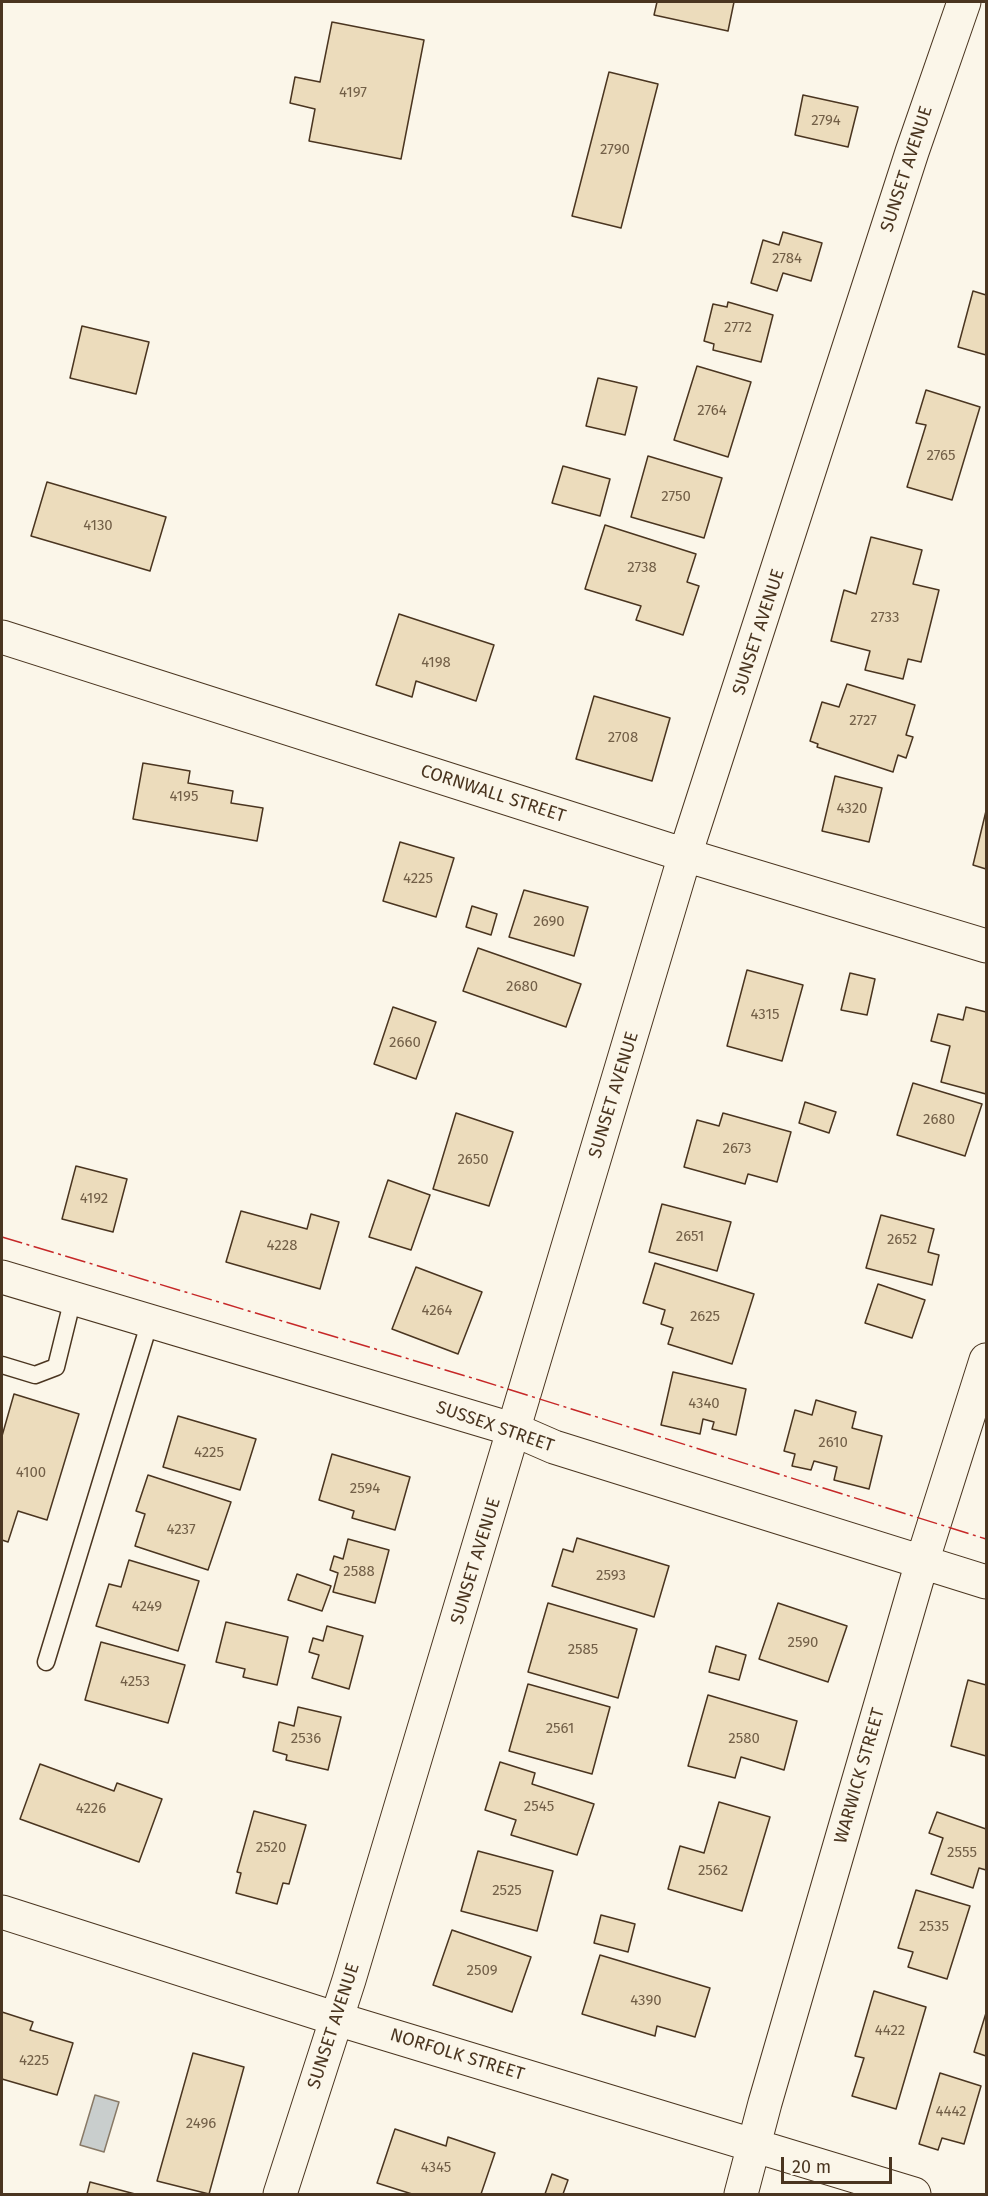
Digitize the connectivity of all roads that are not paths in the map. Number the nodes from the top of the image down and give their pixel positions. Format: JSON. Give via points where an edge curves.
{"nodes":[{"id":1,"x":964,"y":2,"type":"edge"},
{"id":2,"x":2,"y":637,"type":"edge"},
{"id":3,"x":685,"y":855,"type":"junction"},
{"id":4,"x":987,"y":946,"type":"edge"},
{"id":5,"x":2,"y":1277,"type":"edge"},
{"id":6,"x":73,"y":1298,"type":"junction"},
{"id":7,"x":150,"y":1321,"type":"junction"},
{"id":8,"x":987,"y":1360,"type":"edge"},
{"id":9,"x":2,"y":1365,"type":"edge"},
{"id":10,"x":515,"y":1430,"type":"junction"},
{"id":11,"x":922,"y":1562,"type":"junction"},
{"id":12,"x":987,"y":1582,"type":"edge"},
{"id":13,"x":46,"y":1662,"type":"dead end"},
{"id":14,"x":2,"y":1912,"type":"edge"},
{"id":15,"x":337,"y":2019,"type":"junction"},
{"id":16,"x":753,"y":2145,"type":"junction"},
{"id":17,"x":280,"y":2194,"type":"edge"},
{"id":18,"x":741,"y":2194,"type":"edge"},
{"id":19,"x":914,"y":2194,"type":"edge"}],
"edges":[{"from":1,"to":3,"type":"street","name":"SUNSET AVENUE"},
{"from":2,"to":3,"type":"street","name":"CORNWALL STREET"},
{"from":3,"to":4,"type":"street","name":"CORNWALL STREET"},
{"from":3,"to":10,"type":"street","name":"SUNSET AVENUE"},
{"from":5,"to":6,"type":"street","name":"SUSSEX STREET"},
{"from":6,"to":7,"type":"street","name":"SUSSEX STREET"},
{"from":6,"to":9,"type":"lane","via":[[56,1367],[35,1375]]},
{"from":7,"to":10,"type":"street","name":"SUSSEX STREET"},
{"from":7,"to":13,"type":"lane"},
{"from":8,"to":11,"type":"street","name":"WARWICK STREET"},
{"from":10,"to":11,"type":"street","name":"SUSSEX STREET","via":[[554,1447]]},
{"from":10,"to":15,"type":"street","name":"SUNSET AVENUE"},
{"from":11,"to":12,"type":"street","name":"SUSSEX STREET"},
{"from":11,"to":16,"type":"street","name":"WARWICK STREET"},
{"from":14,"to":15,"type":"street","name":"NORFOLK STREET"},
{"from":15,"to":16,"type":"street","name":"NORFOLK STREET"},
{"from":15,"to":17,"type":"street","name":"SUNSET AVENUE"},
{"from":16,"to":18,"type":"street","name":"WARWICK STREET"},
{"from":16,"to":19,"type":"street","name":"NORFOLK STREET"}]}
